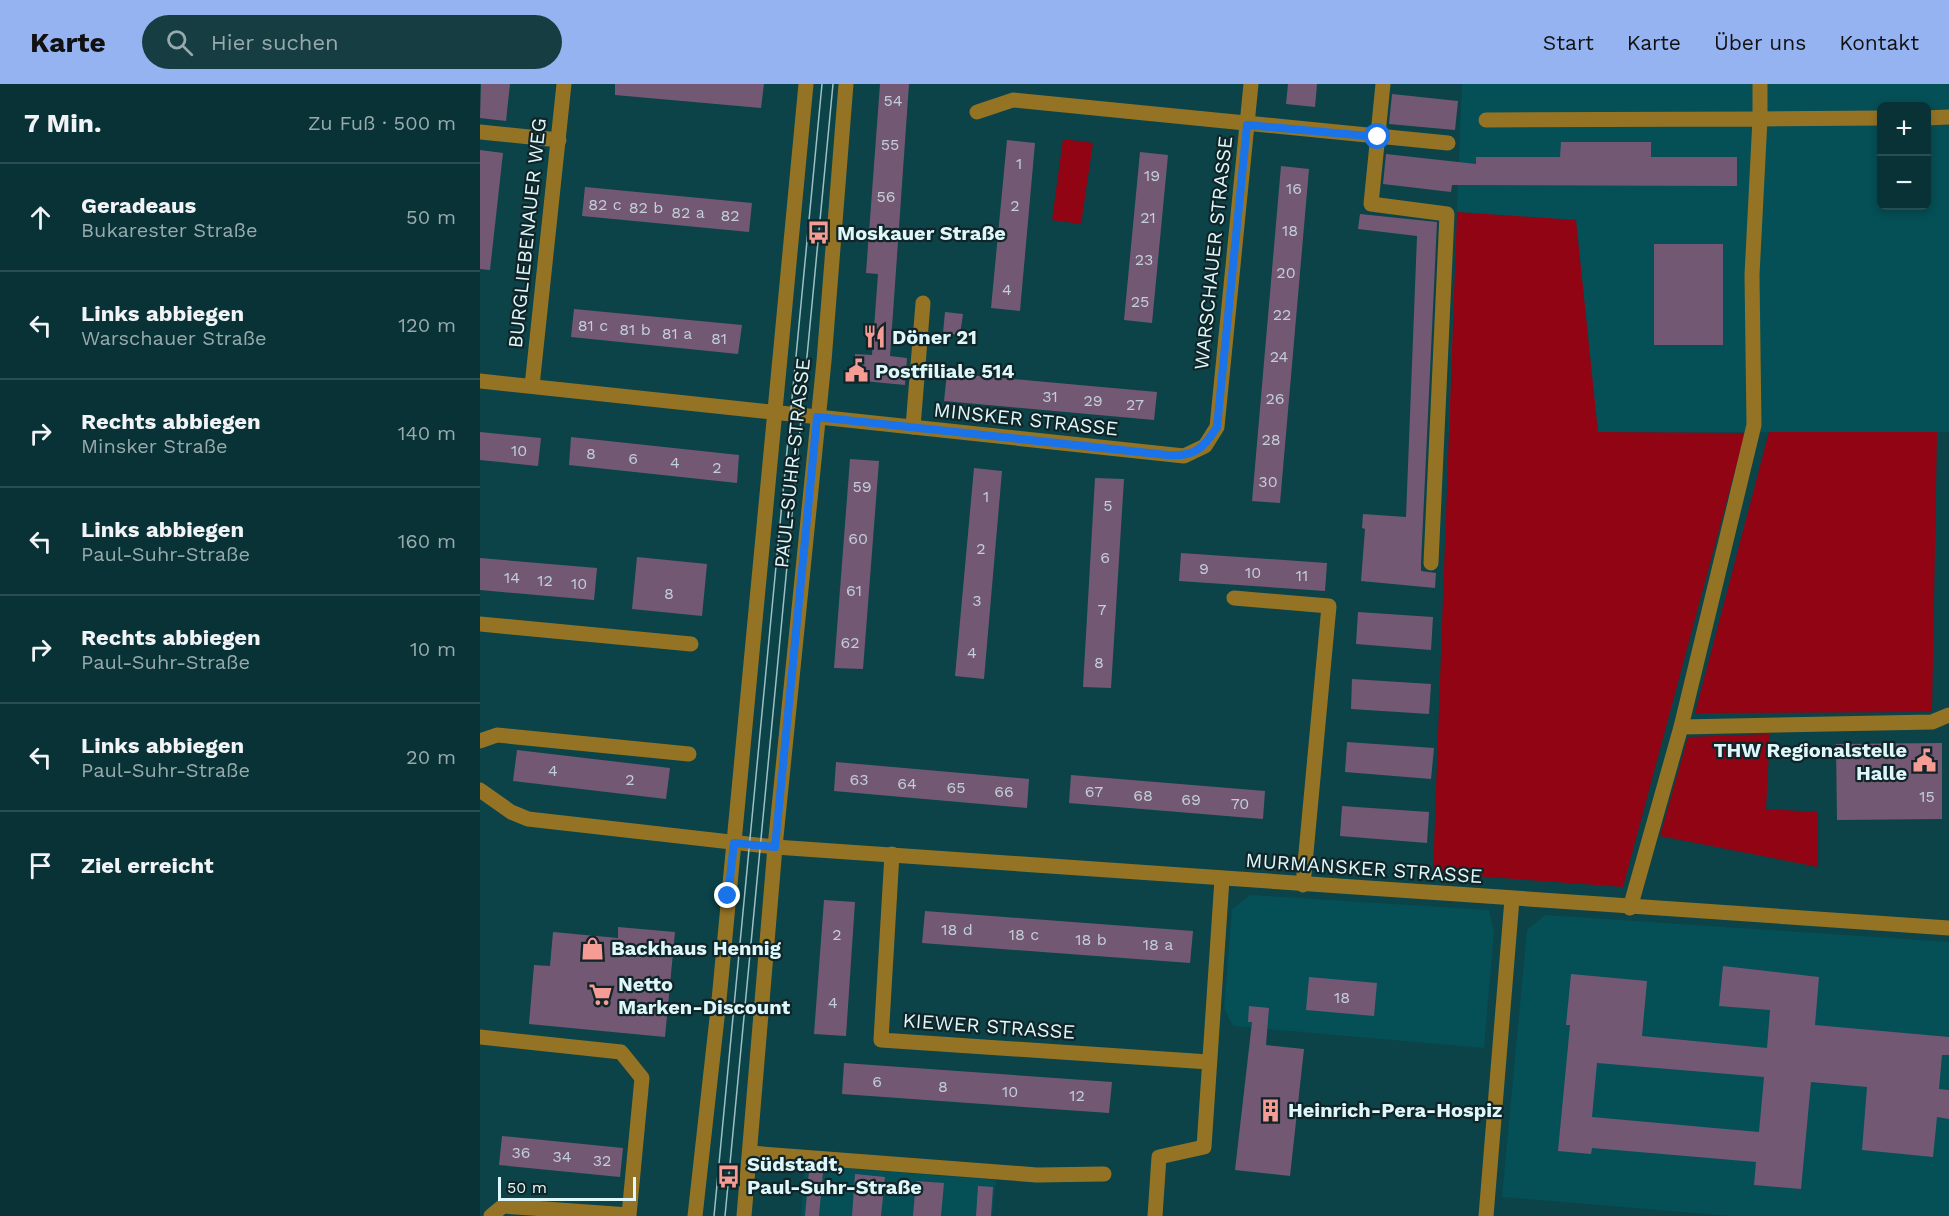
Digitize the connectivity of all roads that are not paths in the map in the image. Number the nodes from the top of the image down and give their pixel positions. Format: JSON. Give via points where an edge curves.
{"nodes":[{"id":1,"x":564,"y":84,"type":"edge"},
{"id":2,"x":806,"y":84,"type":"edge"},
{"id":3,"x":846,"y":84,"type":"edge"},
{"id":4,"x":1251,"y":84,"type":"edge"},
{"id":5,"x":1383,"y":84,"type":"edge"},
{"id":6,"x":1760,"y":84,"type":"edge"},
{"id":7,"x":977,"y":112,"type":"dead end"},
{"id":8,"x":1949,"y":117,"type":"edge"},
{"id":9,"x":1877,"y":118,"type":"edge"},
{"id":10,"x":1931,"y":118,"type":"edge"},
{"id":11,"x":1760,"y":119,"type":"junction"},
{"id":12,"x":1486,"y":120,"type":"dead end"},
{"id":13,"x":1247,"y":125,"type":"junction"},
{"id":14,"x":480,"y":132,"type":"edge"},
{"id":15,"x":1378,"y":137,"type":"junction"},
{"id":16,"x":559,"y":140,"type":"junction"},
{"id":17,"x":1448,"y":143,"type":"dead end"},
{"id":18,"x":923,"y":303,"type":"dead end"},
{"id":19,"x":480,"y":381,"type":"edge"},
{"id":20,"x":532,"y":386,"type":"junction"},
{"id":21,"x":775,"y":413,"type":"junction"},
{"id":22,"x":817,"y":417,"type":"junction"},
{"id":23,"x":913,"y":427,"type":"junction"},
{"id":24,"x":1217,"y":427,"type":"joint"},
{"id":25,"x":1431,"y":562,"type":"dead end"},
{"id":26,"x":1234,"y":598,"type":"dead end"},
{"id":27,"x":480,"y":624,"type":"edge"},
{"id":28,"x":691,"y":644,"type":"dead end"},
{"id":29,"x":1948,"y":718,"type":"edge"},
{"id":30,"x":1681,"y":727,"type":"junction"},
{"id":31,"x":480,"y":741,"type":"edge"},
{"id":32,"x":689,"y":754,"type":"dead end"},
{"id":33,"x":480,"y":790,"type":"edge"},
{"id":34,"x":734,"y":843,"type":"junction"},
{"id":35,"x":775,"y":847,"type":"junction"},
{"id":36,"x":892,"y":854,"type":"junction"},
{"id":37,"x":1222,"y":879,"type":"junction"},
{"id":38,"x":1304,"y":885,"type":"junction"},
{"id":39,"x":1512,"y":899,"type":"junction"},
{"id":40,"x":1630,"y":908,"type":"junction"},
{"id":41,"x":1949,"y":928,"type":"edge"},
{"id":42,"x":480,"y":1037,"type":"edge"},
{"id":43,"x":1209,"y":1062,"type":"junction"},
{"id":44,"x":750,"y":1153,"type":"junction"},
{"id":45,"x":1104,"y":1174,"type":"dead end"},
{"id":46,"x":491,"y":1216,"type":"edge"},
{"id":47,"x":694,"y":1216,"type":"edge"},
{"id":48,"x":744,"y":1216,"type":"edge"},
{"id":49,"x":1155,"y":1216,"type":"edge"},
{"id":50,"x":1486,"y":1216,"type":"edge"}],
"edges":[{"from":1,"to":16,"type":"street","name":"BURGLIEBENAUER WEG"},
{"from":2,"to":21,"type":"street","name":"PAUL-SUHR-STRASSE"},
{"from":3,"to":22,"type":"street","name":"PAUL-SUHR-STRASSE"},
{"from":4,"to":13,"type":"street","name":"WARSCHAUER STRASSE"},
{"from":5,"to":15,"type":"street"},
{"from":6,"to":11,"type":"street"},
{"from":7,"to":13,"type":"street","via":[[1013,100]]},
{"from":8,"to":10,"type":"street"},
{"from":9,"to":11,"type":"street"},
{"from":11,"to":12,"type":"street"},
{"from":11,"to":30,"type":"street","via":[[1752,275],[1754,425]]},
{"from":13,"to":15,"type":"street"},
{"from":13,"to":24,"type":"street","name":"WARSCHAUER STRASSE"},
{"from":14,"to":16,"type":"street"},
{"from":15,"to":17,"type":"street"},
{"from":15,"to":25,"type":"street","via":[[1371,204],[1447,214]]},
{"from":16,"to":20,"type":"street","name":"BURGLIEBENAUER WEG"},
{"from":18,"to":23,"type":"street"},
{"from":19,"to":20,"type":"street"},
{"from":20,"to":21,"type":"street"},
{"from":21,"to":22,"type":"street","name":"MINSKER STRASSE"},
{"from":21,"to":34,"type":"street","name":"PAUL-SUHR-STRASSE"},
{"from":22,"to":23,"type":"street","name":"MINSKER STRASSE"},
{"from":22,"to":35,"type":"street","name":"PAUL-SUHR-STRASSE"},
{"from":23,"to":24,"type":"street","name":"MINSKER STRASSE","via":[[1184,456],[1205,446]]},
{"from":26,"to":38,"type":"street","via":[[1329,606]]},
{"from":27,"to":28,"type":"street"},
{"from":29,"to":30,"type":"street","via":[[1932,722]]},
{"from":30,"to":40,"type":"street"},
{"from":31,"to":32,"type":"street","via":[[497,735]]},
{"from":33,"to":34,"type":"street","via":[[528,819]]},
{"from":34,"to":35,"type":"street"},
{"from":34,"to":47,"type":"street","name":"PAUL-SUHR-STRASSE"},
{"from":35,"to":36,"type":"street","name":"MURMANSKER STRASSE"},
{"from":35,"to":44,"type":"street","name":"PAUL-SUHR-STRASSE"},
{"from":36,"to":37,"type":"street","name":"MURMANSKER STRASSE"},
{"from":36,"to":43,"type":"street","name":"KIEWER STRASSE","via":[[881,1040]]},
{"from":37,"to":38,"type":"street","name":"MURMANSKER STRASSE"},
{"from":37,"to":43,"type":"street"},
{"from":38,"to":39,"type":"street","name":"MURMANSKER STRASSE"},
{"from":39,"to":40,"type":"street","name":"MURMANSKER STRASSE"},
{"from":39,"to":50,"type":"street"},
{"from":40,"to":41,"type":"street","name":"MURMANSKER STRASSE"},
{"from":42,"to":46,"type":"street","via":[[621,1052],[642,1078],[629,1215],[503,1206]]},
{"from":43,"to":49,"type":"street","via":[[1204,1147],[1159,1156]]},
{"from":44,"to":45,"type":"street","via":[[1037,1175]]},
{"from":44,"to":48,"type":"street","name":"PAUL-SUHR-STRASSE"}]}
